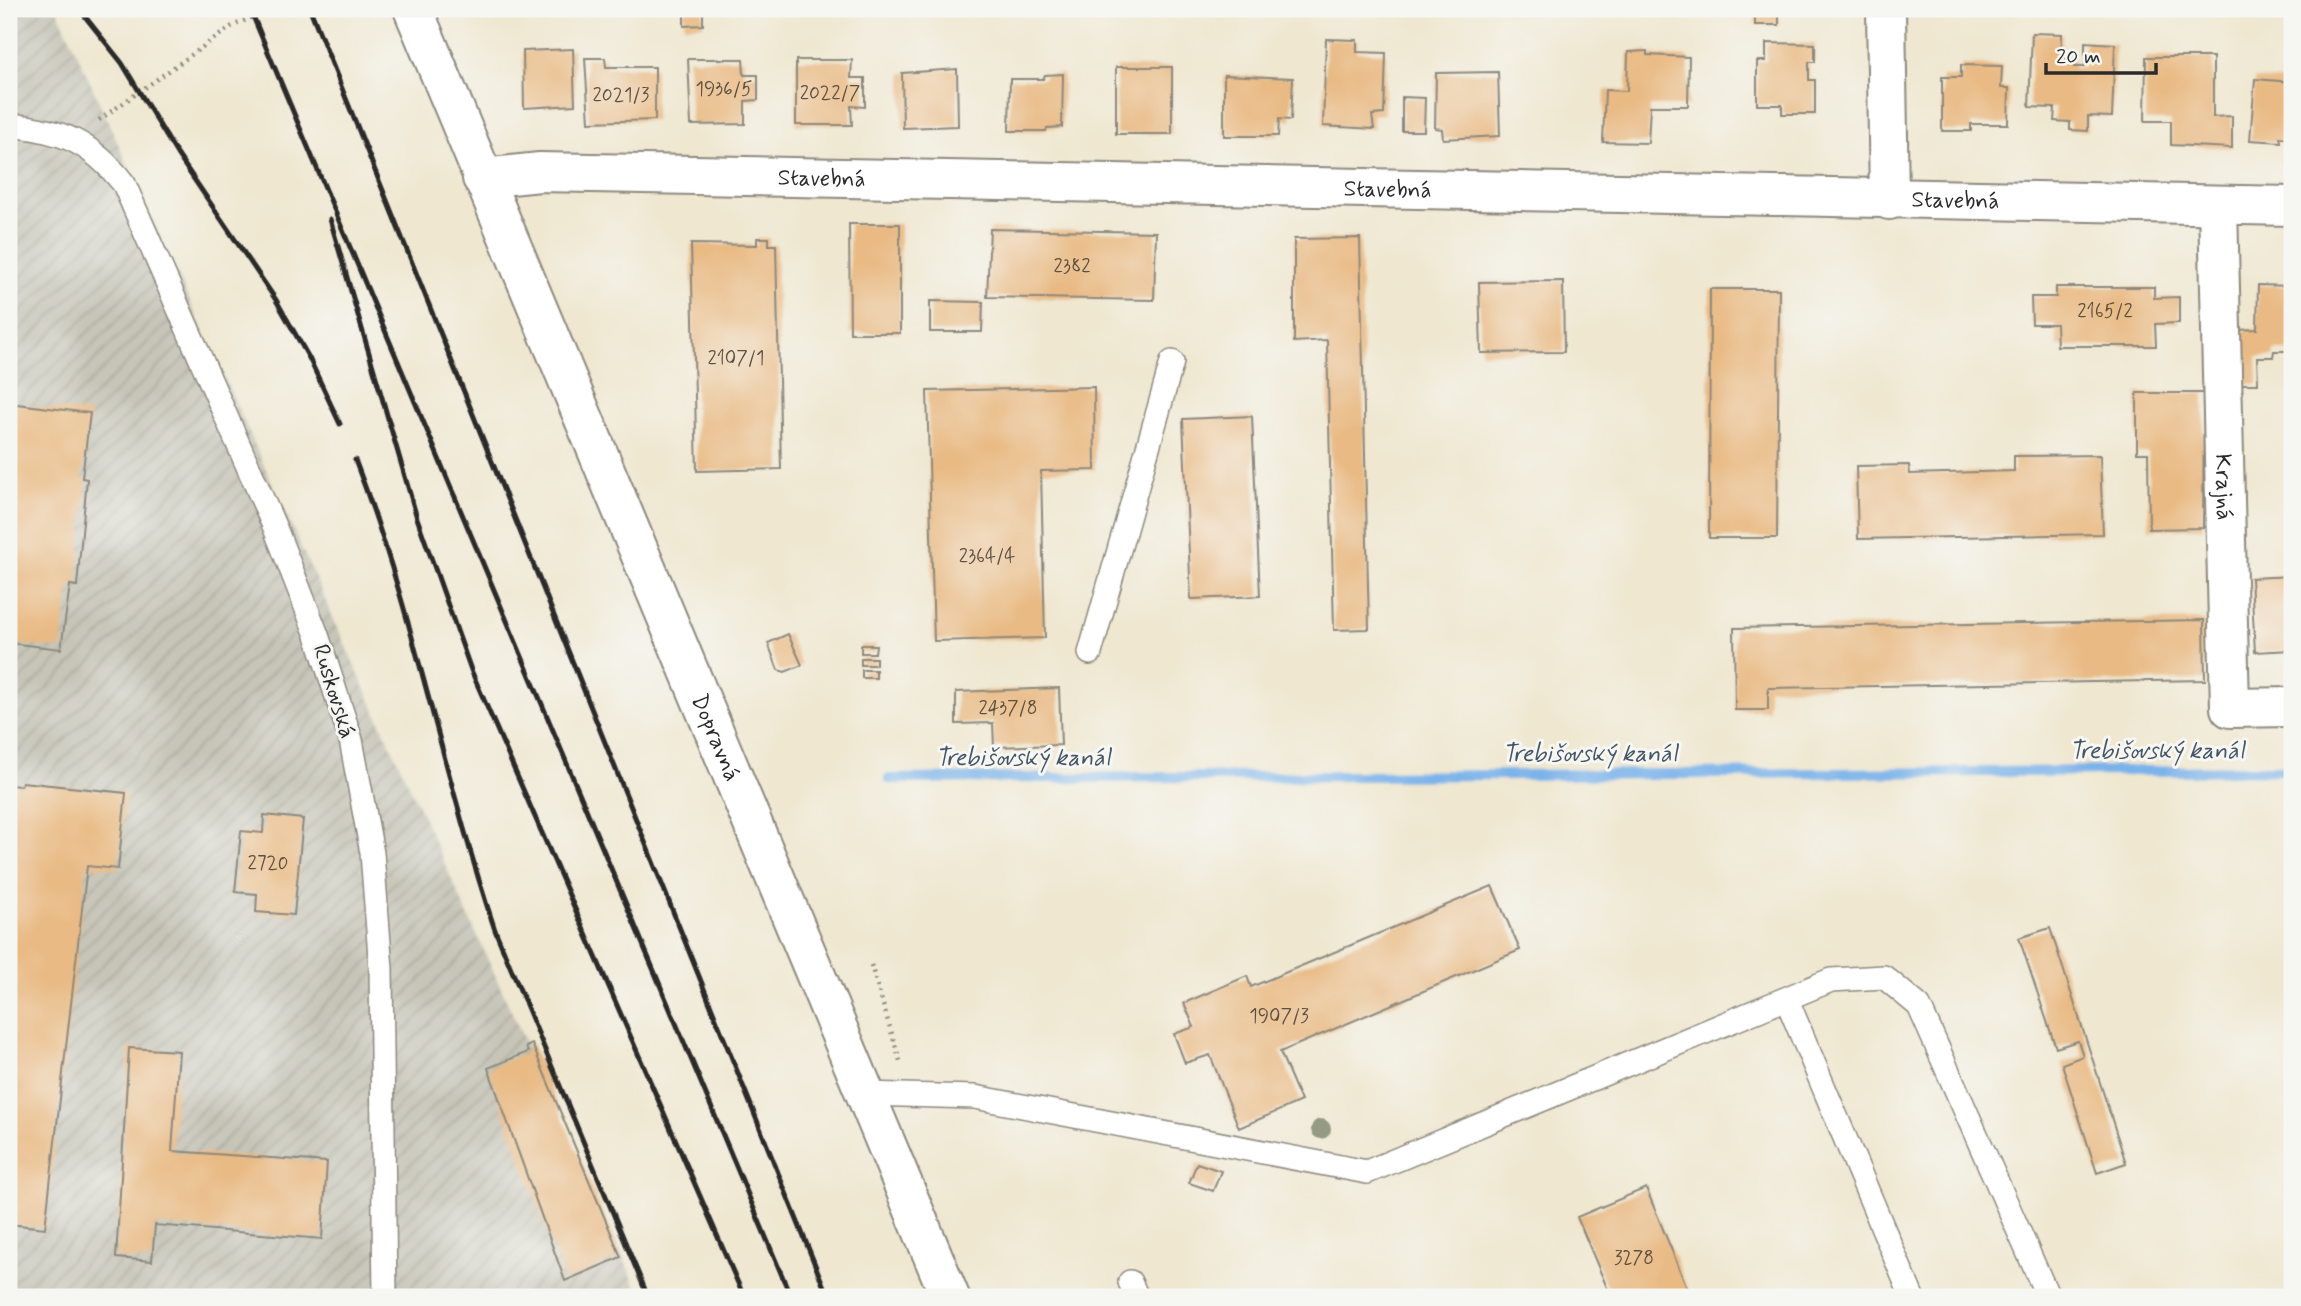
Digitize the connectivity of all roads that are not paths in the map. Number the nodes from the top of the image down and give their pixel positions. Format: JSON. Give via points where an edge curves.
{"nodes":[{"id":1,"x":413,"y":9,"type":"edge"},
{"id":2,"x":1886,"y":9,"type":"edge"},
{"id":3,"x":9,"y":125,"type":"edge"},
{"id":4,"x":482,"y":178,"type":"junction"},
{"id":5,"x":1889,"y":200,"type":"junction"},
{"id":6,"x":2218,"y":205,"type":"junction"},
{"id":7,"x":2292,"y":206,"type":"edge"},
{"id":8,"x":1172,"y":362,"type":"dead end"},
{"id":9,"x":1090,"y":653,"type":"dead end"},
{"id":10,"x":2292,"y":707,"type":"edge"},
{"id":11,"x":1787,"y":1000,"type":"junction"},
{"id":12,"x":865,"y":1094,"type":"junction"},
{"id":13,"x":385,"y":1297,"type":"edge"},
{"id":14,"x":950,"y":1297,"type":"edge"},
{"id":15,"x":1912,"y":1297,"type":"edge"},
{"id":16,"x":2048,"y":1297,"type":"edge"}],
"edges":[{"from":1,"to":4,"type":"street","name":"Dopravná"},
{"from":2,"to":5,"type":"street"},
{"from":3,"to":13,"type":"lane","name":"Ruskovská","via":[[80,142],[104,158],[124,184],[275,528],[351,740],[372,853],[380,969]]},
{"from":4,"to":5,"type":"street","name":"Stavebná","via":[[540,172]]},
{"from":4,"to":12,"type":"street","name":"Dopravná"},
{"from":5,"to":6,"type":"street","name":"Stavebná"},
{"from":6,"to":7,"type":"street","name":"Stavebná"},
{"from":6,"to":10,"type":"street","name":"Krajná","via":[[2230,708]]},
{"from":8,"to":9,"type":"lane"},
{"from":11,"to":12,"type":"lane","via":[[1367,1171],[975,1097]]},
{"from":11,"to":15,"type":"lane"},
{"from":11,"to":16,"type":"lane","via":[[1831,980],[1884,977],[1919,1006]]},
{"from":12,"to":14,"type":"street","name":"Dopravná"}]}
